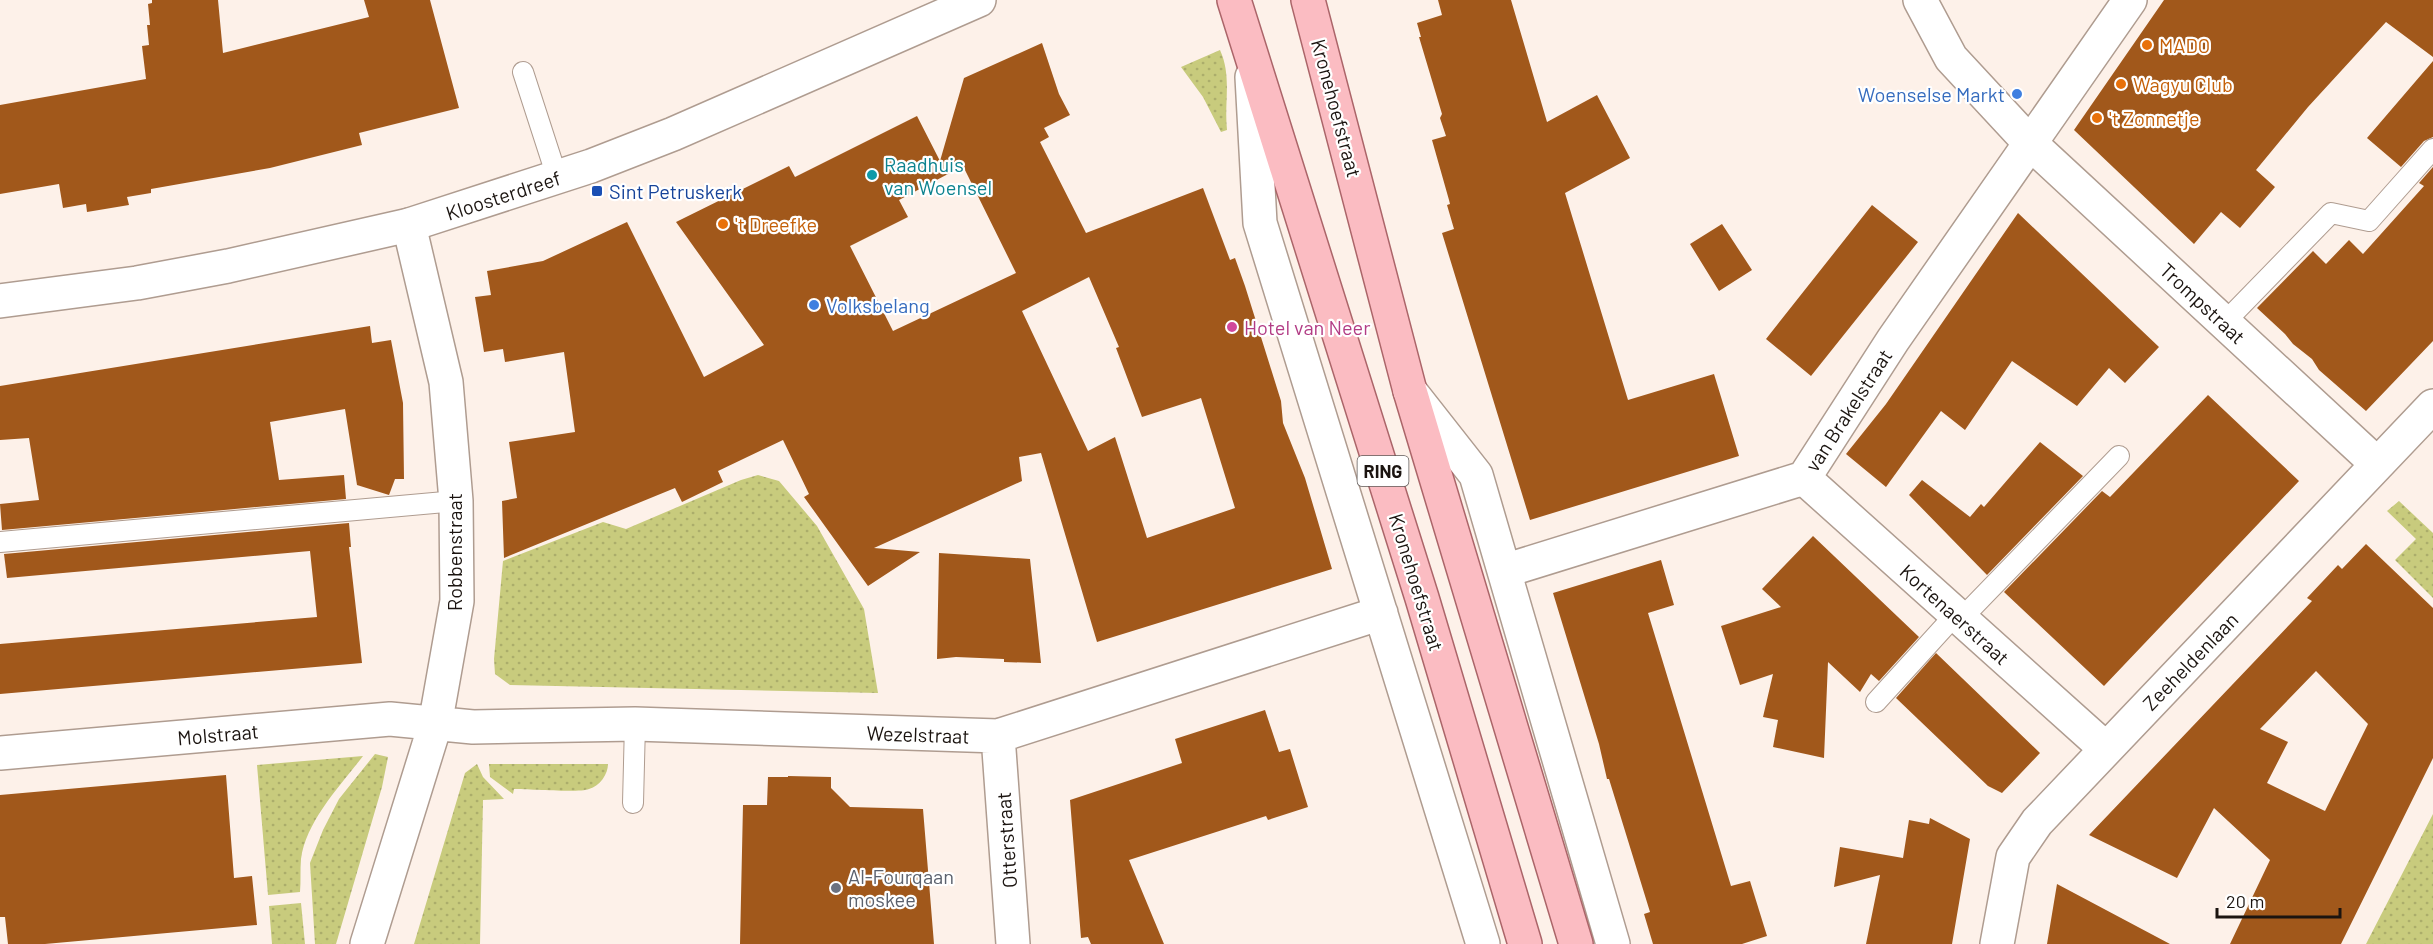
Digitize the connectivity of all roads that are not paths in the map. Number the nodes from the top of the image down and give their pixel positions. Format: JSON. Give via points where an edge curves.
{"nodes":[{"id":1,"x":979,"y":0,"type":"edge"},
{"id":2,"x":1234,"y":0,"type":"edge"},
{"id":3,"x":1308,"y":0,"type":"edge"},
{"id":4,"x":1920,"y":0,"type":"edge"},
{"id":5,"x":2130,"y":0,"type":"edge"},
{"id":6,"x":1251,"y":50,"type":"junction"},
{"id":7,"x":523,"y":72,"type":"dead end"},
{"id":8,"x":2029,"y":142,"type":"junction"},
{"id":9,"x":2433,"y":149,"type":"edge"},
{"id":10,"x":557,"y":177,"type":"junction"},
{"id":11,"x":409,"y":225,"type":"junction"},
{"id":12,"x":0,"y":301,"type":"edge"},
{"id":13,"x":2224,"y":322,"type":"junction"},
{"id":14,"x":1410,"y":391,"type":"junction"},
{"id":15,"x":2433,"y":406,"type":"edge"},
{"id":16,"x":2119,"y":456,"type":"dead end"},
{"id":17,"x":2377,"y":464,"type":"junction"},
{"id":18,"x":1804,"y":478,"type":"junction"},
{"id":19,"x":456,"y":501,"type":"junction"},
{"id":20,"x":0,"y":542,"type":"edge"},
{"id":21,"x":1504,"y":571,"type":"junction"},
{"id":22,"x":1381,"y":613,"type":"junction"},
{"id":23,"x":1958,"y":617,"type":"junction"},
{"id":24,"x":1876,"y":702,"type":"dead end"},
{"id":25,"x":435,"y":724,"type":"junction"},
{"id":26,"x":636,"y":724,"type":"junction"},
{"id":27,"x":998,"y":736,"type":"junction"},
{"id":28,"x":2106,"y":749,"type":"junction"},
{"id":29,"x":0,"y":753,"type":"edge"},
{"id":30,"x":633,"y":803,"type":"dead end"},
{"id":31,"x":367,"y":944,"type":"edge"},
{"id":32,"x":1013,"y":944,"type":"edge"},
{"id":33,"x":1483,"y":944,"type":"edge"},
{"id":34,"x":1525,"y":944,"type":"edge"},
{"id":35,"x":1576,"y":944,"type":"edge"},
{"id":36,"x":1613,"y":944,"type":"edge"},
{"id":37,"x":1997,"y":944,"type":"edge"}],
"edges":[{"from":1,"to":10,"type":"street","name":"Kloosterdreef","via":[[673,134]]},
{"from":2,"to":6,"type":"main road","name":"Kronehoefstraat","number":"RING"},
{"from":3,"to":14,"type":"main road","name":"Kronehoefstraat","number":"RING"},
{"from":4,"to":8,"type":"street","via":[[1951,58]]},
{"from":5,"to":8,"type":"street"},
{"from":6,"to":22,"type":"street","name":"Kronehoefstraat","via":[[1260,223]]},
{"from":6,"to":34,"type":"main road","name":"Kronehoefstraat","number":"RING"},
{"from":7,"to":10,"type":"lane"},
{"from":8,"to":13,"type":"street","name":"Trompstraat"},
{"from":8,"to":18,"type":"street","name":"van Brakelstraat"},
{"from":9,"to":13,"type":"lane","via":[[2369,221],[2331,213]]},
{"from":10,"to":11,"type":"street","name":"Kloosterdreef"},
{"from":11,"to":12,"type":"street","name":"Kloosterdreef","via":[[228,266]]},
{"from":11,"to":19,"type":"street","name":"Robbenstraat","via":[[446,382]]},
{"from":13,"to":17,"type":"street","name":"Trompstraat"},
{"from":14,"to":21,"type":"street","name":"Kronehoefstraat","via":[[1476,475]]},
{"from":14,"to":35,"type":"main road","name":"Kronehoefstraat","number":"RING"},
{"from":15,"to":17,"type":"street","name":"Zeeheldenlaan"},
{"from":16,"to":23,"type":"lane"},
{"from":17,"to":28,"type":"street","name":"Zeeheldenlaan"},
{"from":18,"to":21,"type":"street","name":"van Brakelstraat"},
{"from":18,"to":23,"type":"street","name":"Kortenaerstraat"},
{"from":19,"to":20,"type":"lane"},
{"from":19,"to":25,"type":"street","name":"Robbenstraat","via":[[458,601]]},
{"from":21,"to":36,"type":"street","name":"Kronehoefstraat"},
{"from":22,"to":27,"type":"street","name":"Wezelstraat"},
{"from":22,"to":33,"type":"street","name":"Kronehoefstraat"},
{"from":23,"to":24,"type":"lane"},
{"from":23,"to":28,"type":"street","name":"Kortenaerstraat"},
{"from":25,"to":26,"type":"street","name":"Wezelstraat","via":[[473,728]]},
{"from":25,"to":29,"type":"street","name":"Molstraat","via":[[390,720]]},
{"from":25,"to":31,"type":"street","name":"Robbenstraat"},
{"from":26,"to":27,"type":"street","name":"Wezelstraat"},
{"from":26,"to":30,"type":"lane"},
{"from":27,"to":32,"type":"street","name":"Otterstraat"},
{"from":28,"to":37,"type":"street","name":"Zeeheldenlaan","via":[[2037,822],[2013,857]]}]}
